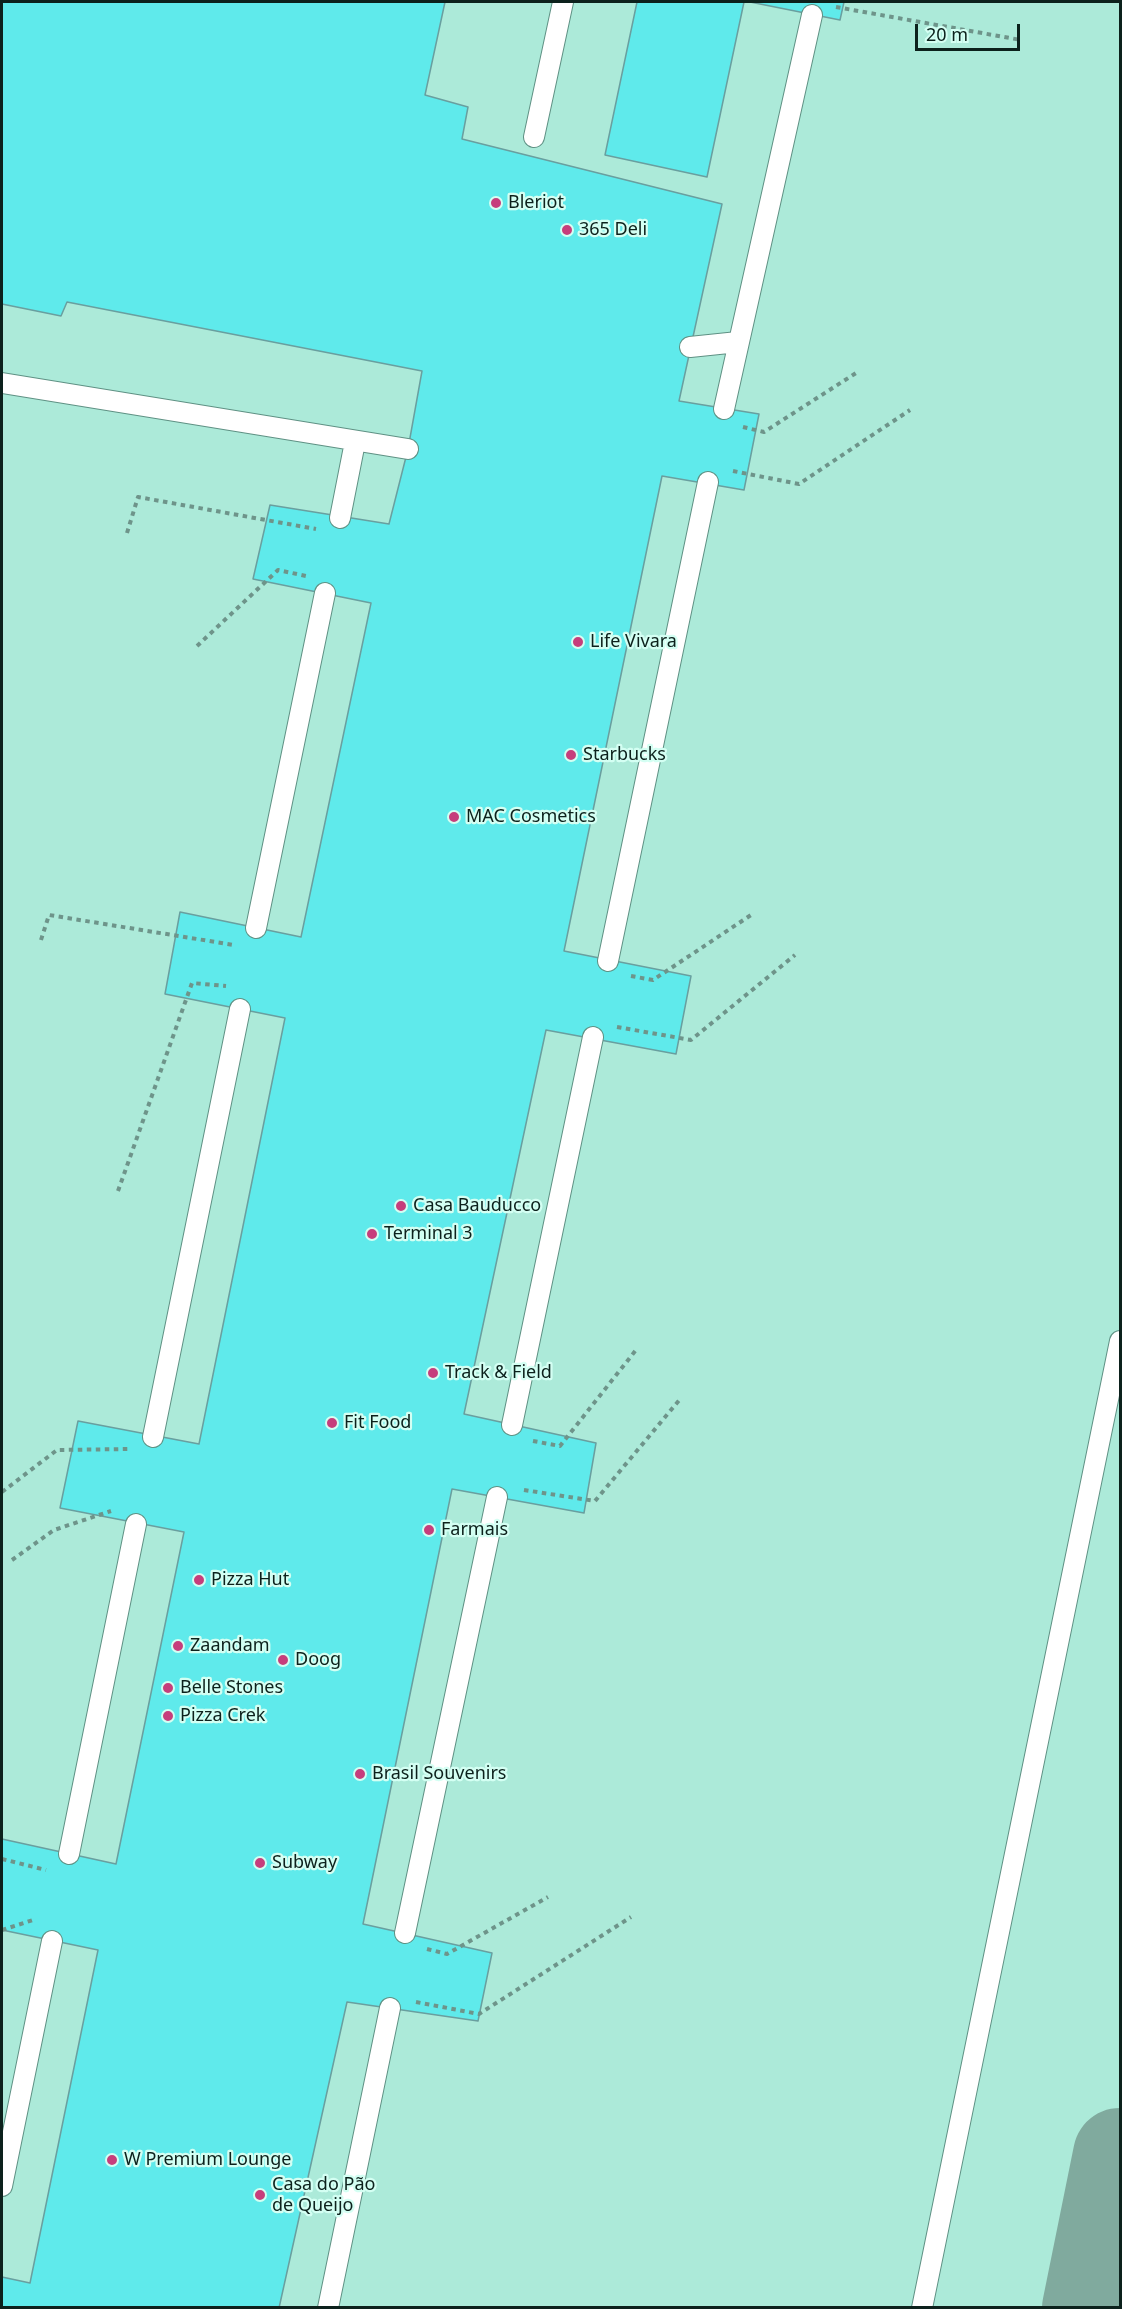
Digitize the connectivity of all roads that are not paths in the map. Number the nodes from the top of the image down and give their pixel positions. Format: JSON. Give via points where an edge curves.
{"nodes":[{"id":1,"x":563,"y":2,"type":"edge"},
{"id":2,"x":819,"y":10,"type":"road end"},
{"id":3,"x":534,"y":137,"type":"dead end"},
{"id":4,"x":738,"y":342,"type":"junction"},
{"id":5,"x":690,"y":347,"type":"dead end"},
{"id":6,"x":2,"y":383,"type":"edge"},
{"id":7,"x":728,"y":417,"type":"road end"},
{"id":8,"x":355,"y":442,"type":"junction"},
{"id":9,"x":408,"y":449,"type":"dead end"},
{"id":10,"x":708,"y":482,"type":"dead end"},
{"id":11,"x":333,"y":524,"type":"road end"},
{"id":12,"x":321,"y":586,"type":"road end"},
{"id":13,"x":256,"y":928,"type":"dead end"},
{"id":14,"x":608,"y":961,"type":"dead end"},
{"id":15,"x":240,"y":1009,"type":"dead end"},
{"id":16,"x":599,"y":1031,"type":"road end"},
{"id":17,"x":1120,"y":1341,"type":"edge"},
{"id":18,"x":512,"y":1425,"type":"dead end"},
{"id":19,"x":146,"y":1443,"type":"road end"},
{"id":20,"x":497,"y":1497,"type":"dead end"},
{"id":21,"x":136,"y":1524,"type":"dead end"},
{"id":22,"x":69,"y":1854,"type":"dead end"},
{"id":23,"x":405,"y":1934,"type":"dead end"},
{"id":24,"x":52,"y":1941,"type":"dead end"},
{"id":25,"x":390,"y":2008,"type":"dead end"},
{"id":26,"x":2,"y":2186,"type":"edge"},
{"id":27,"x":328,"y":2307,"type":"edge"},
{"id":28,"x":922,"y":2307,"type":"edge"}],
"edges":[{"from":1,"to":3,"type":"lane"},
{"from":2,"to":4,"type":"lane"},
{"from":4,"to":5,"type":"lane"},
{"from":4,"to":7,"type":"lane"},
{"from":6,"to":8,"type":"lane"},
{"from":8,"to":9,"type":"lane"},
{"from":8,"to":11,"type":"lane"},
{"from":10,"to":14,"type":"lane"},
{"from":12,"to":13,"type":"lane"},
{"from":15,"to":19,"type":"lane"},
{"from":16,"to":18,"type":"lane"},
{"from":17,"to":28,"type":"lane"},
{"from":20,"to":23,"type":"lane"},
{"from":21,"to":22,"type":"lane"},
{"from":24,"to":26,"type":"lane"},
{"from":25,"to":27,"type":"lane"}]}
